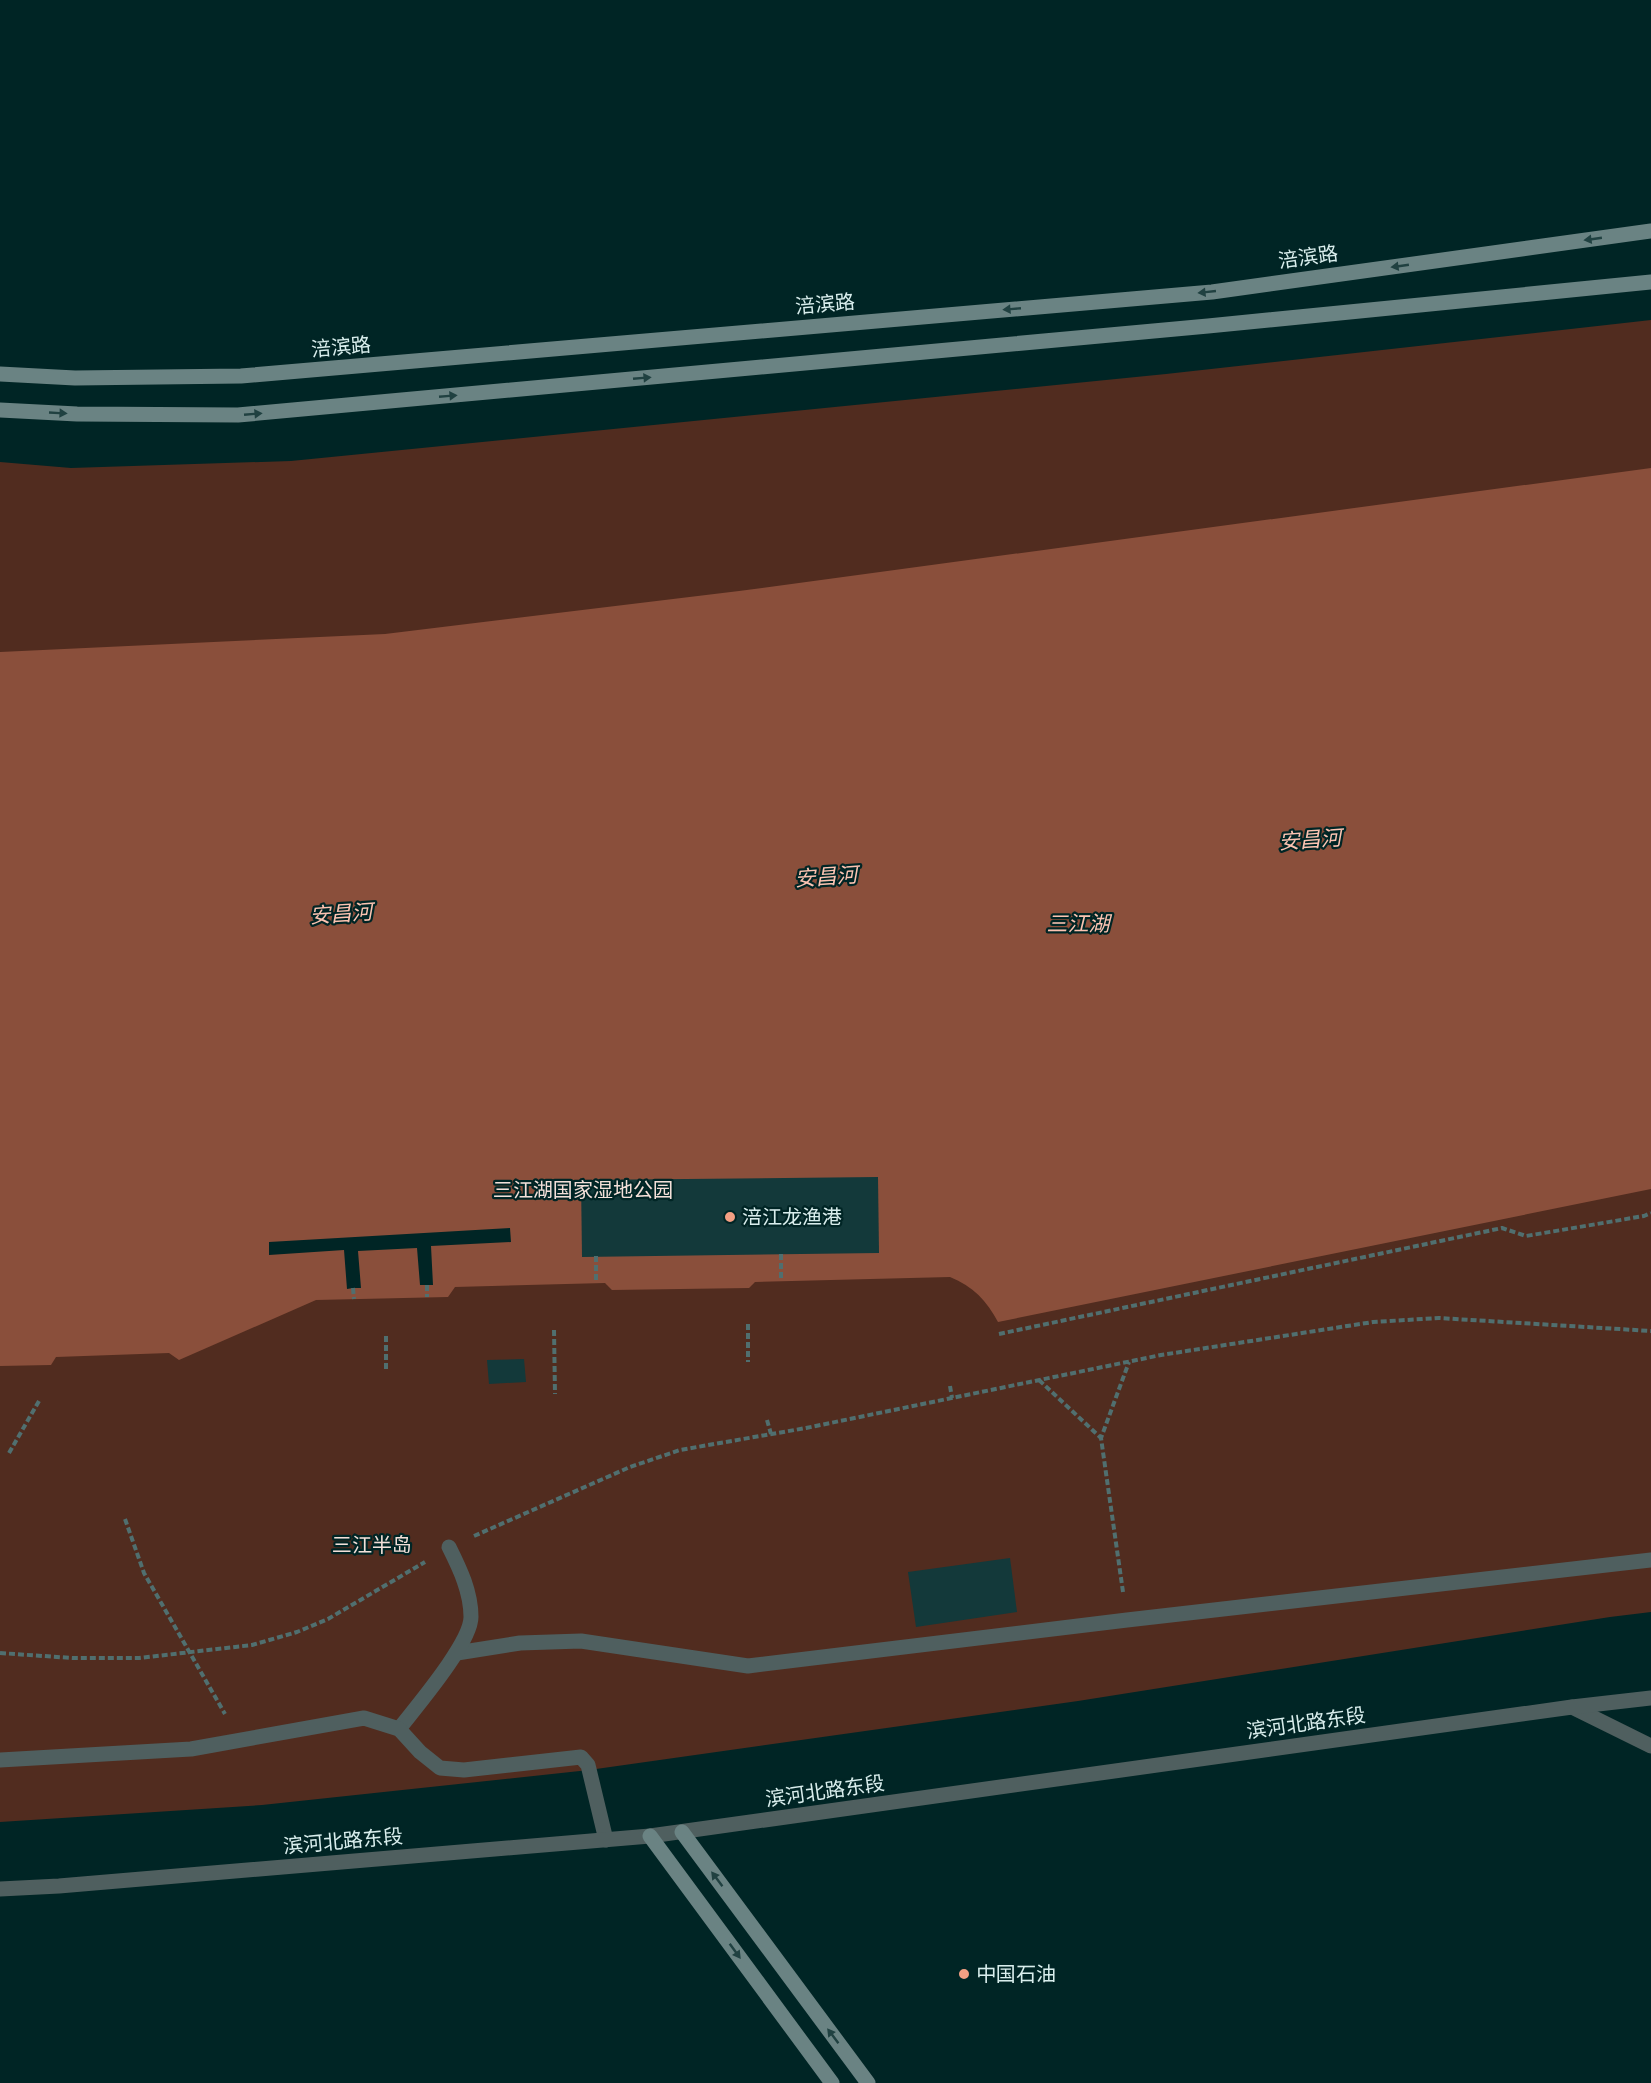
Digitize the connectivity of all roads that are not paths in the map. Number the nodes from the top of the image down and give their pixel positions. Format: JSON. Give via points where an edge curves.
{"nodes":[{"id":1,"x":1651,"y":231,"type":"edge"},
{"id":2,"x":1651,"y":282,"type":"edge"},
{"id":3,"x":0,"y":374,"type":"edge"},
{"id":4,"x":0,"y":410,"type":"edge"},
{"id":5,"x":449,"y":1547,"type":"road end"},
{"id":6,"x":1651,"y":1560,"type":"edge"},
{"id":7,"x":457,"y":1653,"type":"junction"},
{"id":8,"x":1651,"y":1698,"type":"edge"},
{"id":9,"x":1572,"y":1707,"type":"junction"},
{"id":10,"x":399,"y":1729,"type":"junction"},
{"id":11,"x":1651,"y":1746,"type":"edge"},
{"id":12,"x":0,"y":1760,"type":"edge"},
{"id":13,"x":682,"y":1832,"type":"junction"},
{"id":14,"x":650,"y":1836,"type":"junction"},
{"id":15,"x":606,"y":1840,"type":"junction"},
{"id":16,"x":0,"y":1889,"type":"edge"},
{"id":17,"x":832,"y":2083,"type":"edge"},
{"id":18,"x":868,"y":2083,"type":"edge"}],
"edges":[{"from":1,"to":3,"type":"main road","name":"涪滨路","one_way":true,"via":[[1212,291],[263,375],[75,378]]},
{"from":4,"to":2,"type":"main road","one_way":true,"via":[[238,415]]},
{"from":5,"to":7,"type":"street","via":[[465,1579],[471,1619]]},
{"from":6,"to":7,"type":"street","via":[[748,1666],[581,1641],[520,1643]]},
{"from":7,"to":10,"type":"street"},
{"from":8,"to":9,"type":"street","name":"滨河北路东段"},
{"from":9,"to":11,"type":"street"},
{"from":9,"to":13,"type":"street","name":"滨河北路东段"},
{"from":10,"to":12,"type":"street","via":[[364,1718],[191,1749]]},
{"from":10,"to":15,"type":"street","via":[[440,1768],[464,1770],[580,1757],[588,1765]]},
{"from":13,"to":14,"type":"street","name":"滨河北路东段"},
{"from":18,"to":13,"type":"main road","one_way":true},
{"from":14,"to":15,"type":"street","name":"滨河北路东段"},
{"from":14,"to":17,"type":"main road","one_way":true},
{"from":15,"to":16,"type":"street","name":"滨河北路东段"}]}
